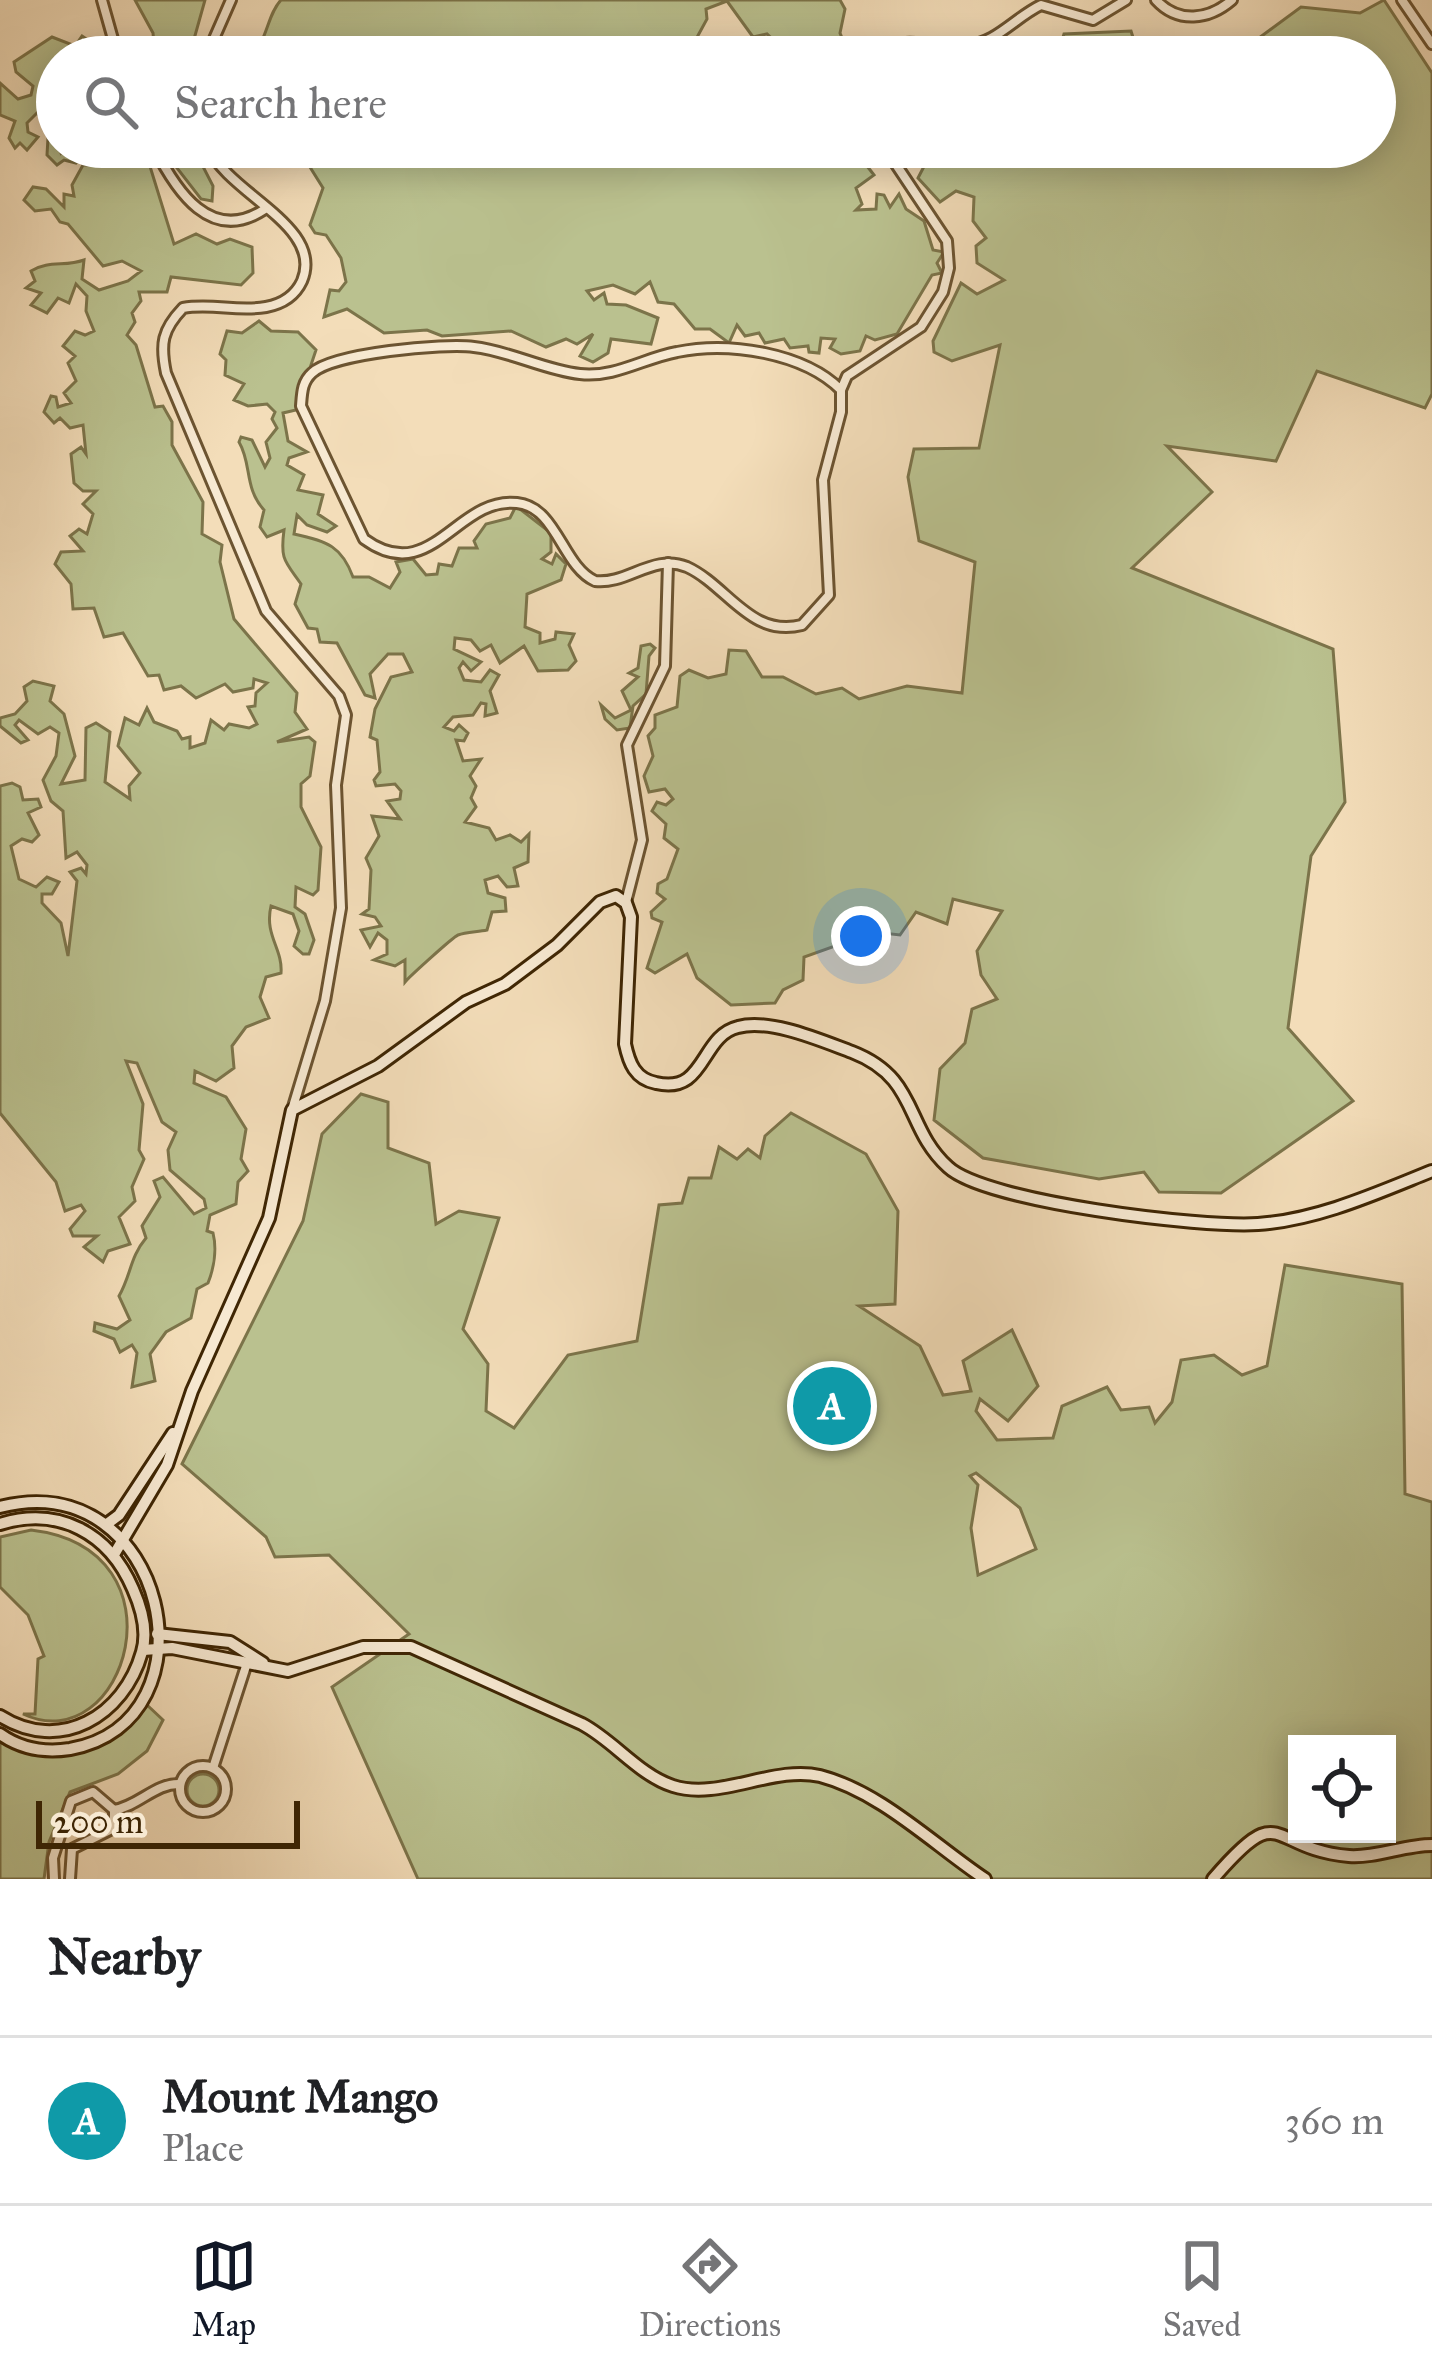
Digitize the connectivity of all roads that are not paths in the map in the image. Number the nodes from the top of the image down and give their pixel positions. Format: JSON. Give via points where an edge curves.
{"nodes":[{"id":1,"x":102,"y":0,"type":"edge"},
{"id":2,"x":231,"y":0,"type":"edge"},
{"id":3,"x":1126,"y":0,"type":"edge"},
{"id":4,"x":1156,"y":0,"type":"edge"},
{"id":5,"x":1232,"y":0,"type":"edge"},
{"id":6,"x":1402,"y":0,"type":"edge"},
{"id":7,"x":112,"y":36,"type":"edge"},
{"id":8,"x":215,"y":36,"type":"edge"},
{"id":9,"x":995,"y":36,"type":"edge"},
{"id":10,"x":1432,"y":44,"type":"edge"},
{"id":11,"x":166,"y":168,"type":"edge"},
{"id":12,"x":222,"y":168,"type":"edge"},
{"id":13,"x":898,"y":168,"type":"edge"},
{"id":14,"x":265,"y":209,"type":"junction"},
{"id":15,"x":841,"y":390,"type":"junction"},
{"id":16,"x":668,"y":563,"type":"junction"},
{"id":17,"x":626,"y":903,"type":"junction"},
{"id":18,"x":292,"y":1110,"type":"junction"},
{"id":19,"x":1432,"y":1171,"type":"edge"},
{"id":20,"x":178,"y":1426,"type":"junction"},
{"id":21,"x":0,"y":1507,"type":"edge"},
{"id":22,"x":108,"y":1523,"type":"junction"},
{"id":23,"x":0,"y":1525,"type":"edge"},
{"id":24,"x":123,"y":1535,"type":"junction"},
{"id":25,"x":97,"y":1537,"type":"junction"},
{"id":26,"x":115,"y":1553,"type":"junction"},
{"id":27,"x":143,"y":1628,"type":"junction"},
{"id":28,"x":159,"y":1634,"type":"junction"},
{"id":29,"x":160,"y":1649,"type":"junction"},
{"id":30,"x":143,"y":1650,"type":"junction"},
{"id":31,"x":247,"y":1664,"type":"junction"},
{"id":32,"x":266,"y":1665,"type":"junction"},
{"id":33,"x":0,"y":1716,"type":"edge"},
{"id":34,"x":0,"y":1734,"type":"edge"},
{"id":35,"x":213,"y":1768,"type":"junction"},
{"id":36,"x":180,"y":1784,"type":"junction"},
{"id":37,"x":114,"y":1810,"type":"junction"},
{"id":38,"x":1432,"y":1845,"type":"edge"},
{"id":39,"x":53,"y":1879,"type":"edge"},
{"id":40,"x":70,"y":1879,"type":"edge"},
{"id":41,"x":985,"y":1879,"type":"edge"},
{"id":42,"x":1213,"y":1879,"type":"edge"}],
"edges":[{"from":1,"to":7,"type":"street"},
{"from":2,"to":8,"type":"street"},
{"from":3,"to":9,"type":"street","via":[[1093,20],[1041,5]]},
{"from":4,"to":5,"type":"street","via":[[1184,16],[1204,16]]},
{"from":6,"to":10,"type":"street"},
{"from":11,"to":14,"type":"street","via":[[185,202],[203,214],[232,222]]},
{"from":12,"to":14,"type":"street"},
{"from":13,"to":15,"type":"street","via":[[947,241],[943,292],[921,327],[848,376]]},
{"from":14,"to":18,"type":"street","via":[[303,241],[299,287],[269,307],[183,308],[165,327],[161,348],[266,610],[339,696],[347,726],[336,785],[341,908],[325,1001]]},
{"from":15,"to":16,"type":"street","via":[[823,480],[829,596],[814,617],[770,627]]},
{"from":15,"to":16,"type":"street","via":[[799,361],[748,354],[676,352],[606,375],[469,346],[322,366],[302,387],[308,423],[364,539],[379,550],[404,556],[478,513],[519,502],[535,509],[595,581]]},
{"from":16,"to":17,"type":"street","via":[[665,665],[627,746],[642,840]]},
{"from":17,"to":18,"type":"main road","via":[[616,896],[599,902],[505,984]]},
{"from":17,"to":19,"type":"main road","via":[[632,935],[625,1044],[647,1081],[679,1085],[694,1077],[721,1033],[746,1024],[818,1040],[886,1069],[903,1086],[933,1151],[974,1183],[1007,1196],[1214,1222],[1292,1218]]},
{"from":18,"to":20,"type":"main road","via":[[269,1218]]},
{"from":20,"to":22,"type":"main road"},
{"from":20,"to":24,"type":"main road","via":[[167,1465]]},
{"from":21,"to":22,"type":"main road","via":[[57,1504]]},
{"from":22,"to":24,"type":"main road"},
{"from":22,"to":25,"type":"main road"},
{"from":23,"to":25,"type":"main road","via":[[41,1517]]},
{"from":24,"to":26,"type":"main road"},
{"from":24,"to":28,"type":"main road","via":[[157,1603]]},
{"from":25,"to":26,"type":"main road"},
{"from":26,"to":27,"type":"main road"},
{"from":27,"to":28,"type":"main road"},
{"from":27,"to":30,"type":"main road"},
{"from":28,"to":29,"type":"main road"},
{"from":28,"to":32,"type":"main road","via":[[230,1642]]},
{"from":29,"to":30,"type":"main road"},
{"from":29,"to":31,"type":"main road"},
{"from":29,"to":34,"type":"main road","via":[[139,1703],[88,1745],[52,1752]]},
{"from":30,"to":33,"type":"main road","via":[[123,1691],[86,1726],[46,1732]]},
{"from":31,"to":32,"type":"main road"},
{"from":31,"to":35,"type":"street"},
{"from":32,"to":41,"type":"main road","via":[[288,1671],[363,1647],[411,1647],[610,1738],[650,1775],[679,1788],[806,1774],[846,1785]]},
{"from":35,"to":36,"type":"street","via":[[193,1768]]},
{"from":35,"to":36,"type":"street","via":[[226,1790],[215,1809],[188,1808]]},
{"from":36,"to":37,"type":"street","via":[[162,1784]]},
{"from":37,"to":39,"type":"street","via":[[93,1792],[71,1801]]},
{"from":37,"to":40,"type":"street","via":[[115,1828],[72,1849]]},
{"from":38,"to":42,"type":"main road","via":[[1356,1857],[1269,1833],[1250,1836]]}]}
